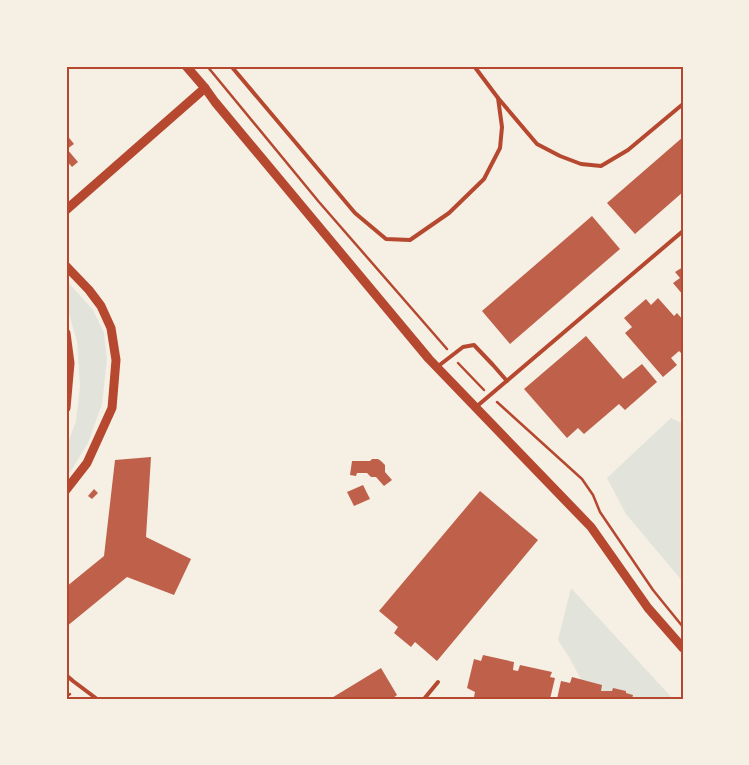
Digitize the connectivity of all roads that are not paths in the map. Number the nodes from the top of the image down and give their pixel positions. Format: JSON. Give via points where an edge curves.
{"nodes":[{"id":1,"x":186,"y":66,"type":"edge"},
{"id":2,"x":231,"y":66,"type":"edge"},
{"id":3,"x":474,"y":66,"type":"edge"},
{"id":4,"x":205,"y":88,"type":"junction"},
{"id":5,"x":498,"y":98,"type":"junction"},
{"id":6,"x":683,"y":104,"type":"edge"},
{"id":7,"x":66,"y":210,"type":"edge"},
{"id":8,"x":683,"y":230,"type":"edge"},
{"id":9,"x":66,"y":266,"type":"edge"},
{"id":10,"x":66,"y":333,"type":"edge"},
{"id":11,"x":437,"y":367,"type":"junction"},
{"id":12,"x":507,"y":381,"type":"junction"},
{"id":13,"x":476,"y":407,"type":"junction"},
{"id":14,"x":66,"y":408,"type":"edge"},
{"id":15,"x":66,"y":490,"type":"edge"},
{"id":16,"x":683,"y":648,"type":"edge"},
{"id":17,"x":66,"y":675,"type":"edge"},
{"id":18,"x":438,"y":682,"type":"dead end"},
{"id":19,"x":97,"y":699,"type":"edge"},
{"id":20,"x":424,"y":699,"type":"edge"}],
"edges":[{"from":1,"to":4,"type":"street"},
{"from":2,"to":5,"type":"lane","via":[[355,213],[386,238],[410,240],[450,214],[484,179],[500,148],[502,127]]},
{"from":3,"to":5,"type":"lane"},
{"from":4,"to":7,"type":"street"},
{"from":4,"to":11,"type":"street"},
{"from":5,"to":6,"type":"lane","via":[[537,144],[581,164],[601,166],[628,150]]},
{"from":8,"to":12,"type":"lane"},
{"from":9,"to":15,"type":"street","via":[[101,306],[111,328],[116,360],[112,408],[87,463]]},
{"from":10,"to":14,"type":"street","via":[[70,363]]},
{"from":11,"to":12,"type":"lane","via":[[462,347],[474,345]]},
{"from":11,"to":13,"type":"street"},
{"from":12,"to":13,"type":"lane"},
{"from":13,"to":16,"type":"street","via":[[591,527],[648,608]]},
{"from":17,"to":19,"type":"lane"},
{"from":18,"to":20,"type":"lane"}]}
